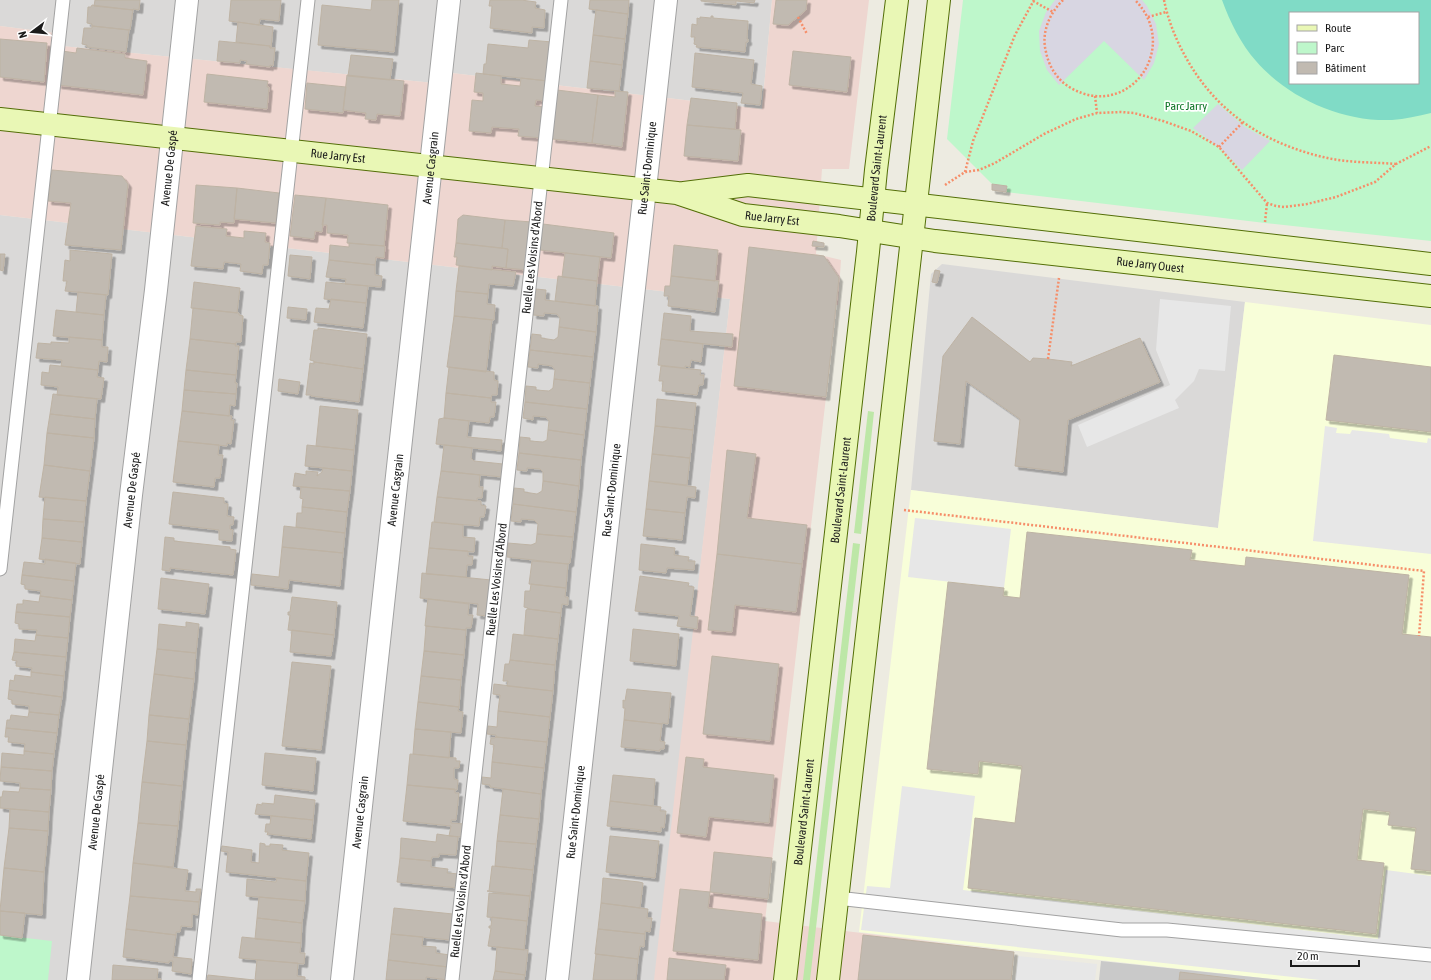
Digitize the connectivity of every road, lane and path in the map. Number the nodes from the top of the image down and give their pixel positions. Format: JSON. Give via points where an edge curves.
{"nodes":[{"id":1,"x":63,"y":0,"type":"edge"},
{"id":2,"x":187,"y":0,"type":"edge"},
{"id":3,"x":308,"y":0,"type":"edge"},
{"id":4,"x":449,"y":0,"type":"edge"},
{"id":5,"x":561,"y":0,"type":"edge"},
{"id":6,"x":666,"y":0,"type":"edge"},
{"id":7,"x":897,"y":0,"type":"edge"},
{"id":8,"x":939,"y":0,"type":"edge"},
{"id":9,"x":1033,"y":0,"type":"edge"},
{"id":10,"x":1062,"y":0,"type":"edge"},
{"id":11,"x":1135,"y":0,"type":"edge"},
{"id":12,"x":1164,"y":0,"type":"edge"},
{"id":13,"x":1053,"y":12,"type":"junction"},
{"id":14,"x":1166,"y":12,"type":"junction"},
{"id":15,"x":798,"y":17,"type":"dead end"},
{"id":16,"x":1148,"y":17,"type":"junction"},
{"id":17,"x":807,"y":34,"type":"dead end"},
{"id":18,"x":1095,"y":96,"type":"junction"},
{"id":19,"x":1097,"y":113,"type":"junction"},
{"id":20,"x":0,"y":119,"type":"edge"},
{"id":21,"x":1243,"y":122,"type":"junction"},
{"id":22,"x":49,"y":124,"type":"junction"},
{"id":23,"x":172,"y":138,"type":"junction"},
{"id":24,"x":1431,"y":146,"type":"edge"},
{"id":25,"x":1218,"y":147,"type":"junction"},
{"id":26,"x":291,"y":152,"type":"junction"},
{"id":27,"x":1396,"y":164,"type":"junction"},
{"id":28,"x":431,"y":167,"type":"junction"},
{"id":29,"x":965,"y":172,"type":"junction"},
{"id":30,"x":542,"y":179,"type":"junction"},
{"id":31,"x":941,"y":188,"type":"dead end"},
{"id":32,"x":645,"y":190,"type":"junction"},
{"id":33,"x":676,"y":193,"type":"junction"},
{"id":34,"x":873,"y":199,"type":"junction"},
{"id":35,"x":1267,"y":203,"type":"junction"},
{"id":36,"x":916,"y":204,"type":"junction"},
{"id":37,"x":1265,"y":228,"type":"dead end"},
{"id":38,"x":870,"y":230,"type":"junction"},
{"id":39,"x":913,"y":237,"type":"junction"},
{"id":40,"x":1431,"y":260,"type":"edge"},
{"id":41,"x":1059,"y":273,"type":"dead end"},
{"id":42,"x":1431,"y":296,"type":"edge"},
{"id":43,"x":1048,"y":359,"type":"dead end"},
{"id":44,"x":901,"y":510,"type":"dead end"},
{"id":45,"x":0,"y":569,"type":"edge"},
{"id":46,"x":1419,"y":636,"type":"dead end"},
{"id":47,"x":838,"y":898,"type":"junction"},
{"id":48,"x":1431,"y":955,"type":"edge"},
{"id":49,"x":78,"y":980,"type":"edge"},
{"id":50,"x":198,"y":980,"type":"edge"},
{"id":51,"x":342,"y":980,"type":"edge"},
{"id":52,"x":452,"y":980,"type":"edge"},
{"id":53,"x":557,"y":980,"type":"edge"},
{"id":54,"x":785,"y":980,"type":"edge"},
{"id":55,"x":828,"y":980,"type":"edge"}],
"edges":[{"from":1,"to":22,"type":"lane"},
{"from":2,"to":23,"type":"street","name":"Avenue De Gaspé"},
{"from":3,"to":26,"type":"lane"},
{"from":4,"to":28,"type":"street","name":"Avenue Casgrain"},
{"from":5,"to":30,"type":"lane","name":"Ruelle Les Voisins d’Abord"},
{"from":6,"to":32,"type":"street","name":"Rue Saint-Dominique"},
{"from":7,"to":34,"type":"main road","name":"Boulevard Saint-Laurent"},
{"from":8,"to":36,"type":"main road"},
{"from":9,"to":13,"type":"path"},
{"from":9,"to":29,"type":"path","via":[[1015,36],[973,141]]},
{"from":10,"to":13,"type":"path"},
{"from":11,"to":16,"type":"path"},
{"from":12,"to":14,"type":"path"},
{"from":13,"to":18,"type":"path","via":[[1044,39],[1050,66],[1058,78],[1069,87]]},
{"from":14,"to":16,"type":"path"},
{"from":14,"to":21,"type":"path","via":[[1183,52],[1198,76],[1209,91]]},
{"from":15,"to":17,"type":"path"},
{"from":16,"to":18,"type":"path","via":[[1154,45],[1151,59],[1144,72],[1135,83],[1123,90]]},
{"from":18,"to":19,"type":"path"},
{"from":19,"to":25,"type":"path","via":[[1121,112],[1163,121],[1191,131]]},
{"from":19,"to":29,"type":"path","via":[[1059,126],[996,163]]},
{"from":20,"to":22,"type":"main road","name":"Rue Jarry Est"},
{"from":21,"to":25,"type":"path"},
{"from":21,"to":27,"type":"path","via":[[1274,140],[1308,153],[1342,160]]},
{"from":22,"to":23,"type":"main road","name":"Rue Jarry Est"},
{"from":22,"to":45,"type":"lane"},
{"from":23,"to":26,"type":"main road","name":"Rue Jarry Est"},
{"from":23,"to":49,"type":"street","name":"Avenue De Gaspé"},
{"from":24,"to":27,"type":"path"},
{"from":25,"to":35,"type":"path"},
{"from":26,"to":28,"type":"main road","name":"Rue Jarry Est"},
{"from":26,"to":50,"type":"lane"},
{"from":27,"to":35,"type":"path","via":[[1375,182],[1336,197],[1284,207]]},
{"from":28,"to":30,"type":"main road","name":"Rue Jarry Est"},
{"from":28,"to":51,"type":"street","name":"Avenue Casgrain"},
{"from":29,"to":31,"type":"path"},
{"from":30,"to":32,"type":"main road","name":"Rue Jarry Est"},
{"from":30,"to":52,"type":"lane","name":"Ruelle Les Voisins d’Abord"},
{"from":32,"to":33,"type":"main road","name":"Rue Jarry Est"},
{"from":32,"to":53,"type":"street","name":"Rue Saint-Dominique"},
{"from":33,"to":34,"type":"main road","name":"Rue Jarry Est","via":[[748,185]]},
{"from":33,"to":38,"type":"main road","name":"Rue Jarry Est","via":[[744,215]]},
{"from":34,"to":36,"type":"main road"},
{"from":34,"to":38,"type":"main road","name":"Boulevard Saint-Laurent"},
{"from":35,"to":37,"type":"path"},
{"from":36,"to":39,"type":"main road"},
{"from":36,"to":40,"type":"main road"},
{"from":38,"to":39,"type":"main road","name":"Rue Jarry Ouest"},
{"from":38,"to":54,"type":"main road","name":"Boulevard Saint-Laurent"},
{"from":39,"to":42,"type":"main road","name":"Rue Jarry Ouest"},
{"from":39,"to":47,"type":"main road"},
{"from":41,"to":43,"type":"path"},
{"from":44,"to":46,"type":"path","via":[[1424,571]]},
{"from":47,"to":48,"type":"lane","via":[[1122,930],[1167,930]]},
{"from":47,"to":55,"type":"main road"}]}
